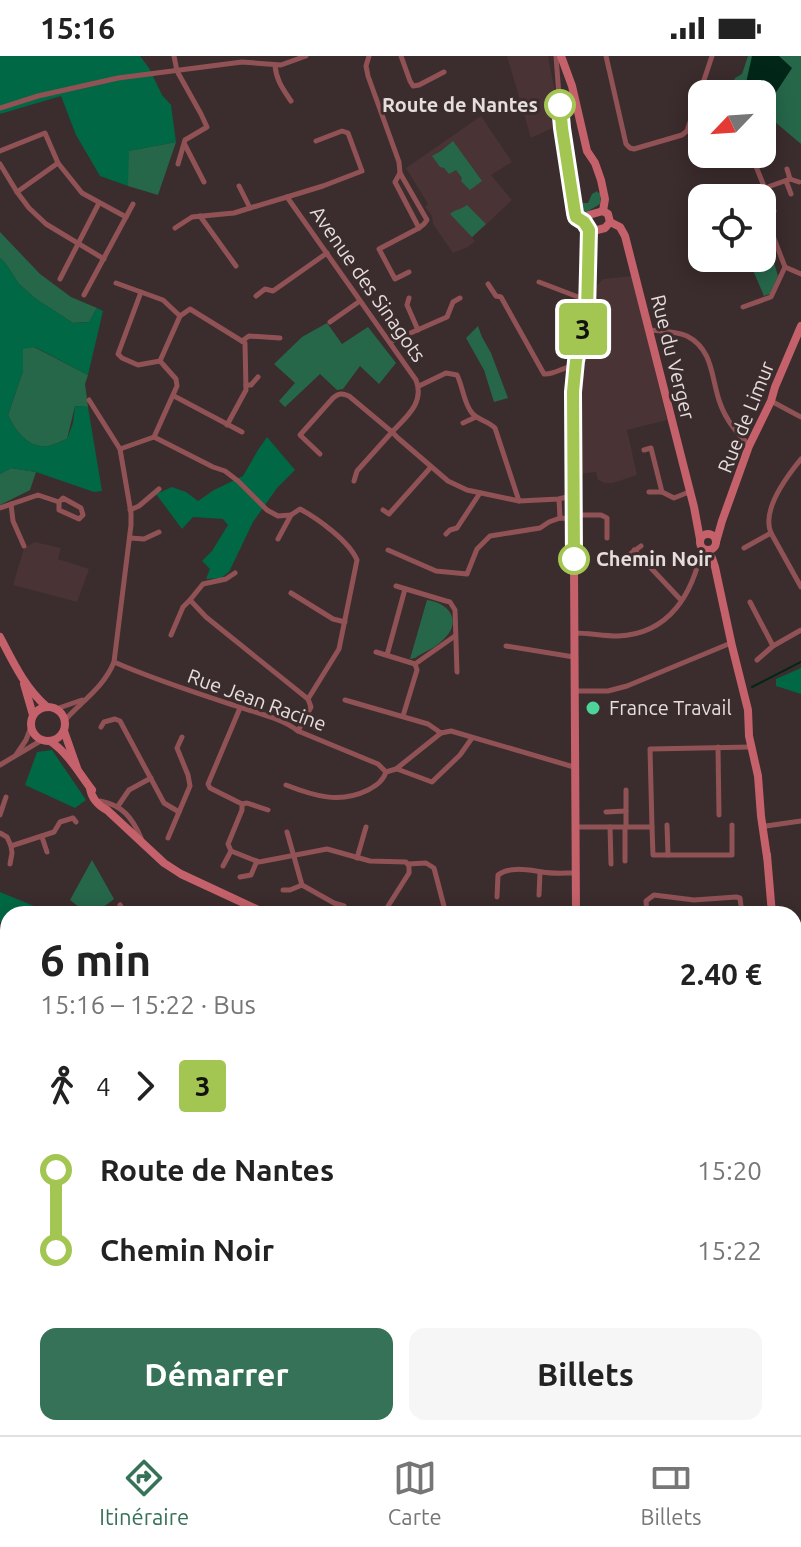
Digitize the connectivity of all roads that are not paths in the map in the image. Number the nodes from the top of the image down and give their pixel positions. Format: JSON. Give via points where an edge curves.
{"nodes":[{"id":1,"x":174,"y":56,"type":"edge"},
{"id":2,"x":306,"y":56,"type":"edge"},
{"id":3,"x":369,"y":56,"type":"edge"},
{"id":4,"x":401,"y":56,"type":"edge"},
{"id":5,"x":559,"y":56,"type":"edge"},
{"id":6,"x":568,"y":56,"type":"edge"},
{"id":7,"x":606,"y":56,"type":"edge"},
{"id":8,"x":712,"y":56,"type":"edge"},
{"id":9,"x":275,"y":65,"type":"junction"},
{"id":10,"x":177,"y":71,"type":"junction"},
{"id":11,"x":444,"y":72,"type":"dead end"},
{"id":12,"x":570,"y":81,"type":"junction"},
{"id":13,"x":291,"y":101,"type":"dead end"},
{"id":14,"x":0,"y":108,"type":"edge"},
{"id":15,"x":207,"y":127,"type":"junction"},
{"id":16,"x":212,"y":133,"type":"dead end"},
{"id":17,"x":316,"y":141,"type":"dead end"},
{"id":18,"x":184,"y":144,"type":"junction"},
{"id":19,"x":0,"y":151,"type":"edge"},
{"id":20,"x":58,"y":163,"type":"junction"},
{"id":21,"x":0,"y":164,"type":"edge"},
{"id":22,"x":178,"y":164,"type":"dead end"},
{"id":23,"x":787,"y":169,"type":"dead end"},
{"id":24,"x":400,"y":173,"type":"junction"},
{"id":25,"x":788,"y":180,"type":"junction"},
{"id":26,"x":204,"y":182,"type":"dead end"},
{"id":27,"x":799,"y":182,"type":"dead end"},
{"id":28,"x":776,"y":184,"type":"edge"},
{"id":29,"x":239,"y":186,"type":"dead end"},
{"id":30,"x":17,"y":192,"type":"junction"},
{"id":31,"x":791,"y":194,"type":"dead end"},
{"id":32,"x":287,"y":197,"type":"junction"},
{"id":33,"x":99,"y":203,"type":"junction"},
{"id":34,"x":133,"y":204,"type":"dead end"},
{"id":35,"x":250,"y":208,"type":"junction"},
{"id":36,"x":603,"y":211,"type":"junction"},
{"id":37,"x":200,"y":216,"type":"junction"},
{"id":38,"x":126,"y":217,"type":"junction"},
{"id":39,"x":610,"y":222,"type":"junction"},
{"id":40,"x":586,"y":226,"type":"junction"},
{"id":41,"x":175,"y":228,"type":"dead end"},
{"id":42,"x":419,"y":228,"type":"junction"},
{"id":43,"x":78,"y":243,"type":"junction"},
{"id":44,"x":776,"y":246,"type":"edge"},
{"id":45,"x":327,"y":253,"type":"junction"},
{"id":46,"x":104,"y":259,"type":"junction"},
{"id":47,"x":236,"y":266,"type":"dead end"},
{"id":48,"x":785,"y":267,"type":"junction"},
{"id":49,"x":409,"y":272,"type":"dead end"},
{"id":50,"x":801,"y":274,"type":"edge"},
{"id":51,"x":60,"y":279,"type":"dead end"},
{"id":52,"x":539,"y":282,"type":"dead end"},
{"id":53,"x":116,"y":283,"type":"dead end"},
{"id":54,"x":488,"y":284,"type":"dead end"},
{"id":55,"x":141,"y":292,"type":"junction"},
{"id":56,"x":84,"y":295,"type":"dead end"},
{"id":57,"x":256,"y":296,"type":"dead end"},
{"id":58,"x":409,"y":298,"type":"dead end"},
{"id":59,"x":460,"y":298,"type":"dead end"},
{"id":60,"x":360,"y":301,"type":"junction"},
{"id":61,"x":587,"y":301,"type":"junction"},
{"id":62,"x":743,"y":307,"type":"dead end"},
{"id":63,"x":180,"y":316,"type":"junction"},
{"id":64,"x":330,"y":322,"type":"dead end"},
{"id":65,"x":801,"y":326,"type":"edge"},
{"id":66,"x":418,"y":330,"type":"junction"},
{"id":67,"x":649,"y":330,"type":"junction"},
{"id":68,"x":280,"y":338,"type":"dead end"},
{"id":69,"x":242,"y":341,"type":"junction"},
{"id":70,"x":390,"y":342,"type":"junction"},
{"id":71,"x":160,"y":361,"type":"junction"},
{"id":72,"x":575,"y":366,"type":"junction"},
{"id":73,"x":258,"y":377,"type":"dead end"},
{"id":74,"x":246,"y":385,"type":"junction"},
{"id":75,"x":419,"y":386,"type":"junction"},
{"id":76,"x":174,"y":396,"type":"junction"},
{"id":77,"x":89,"y":400,"type":"dead end"},
{"id":78,"x":771,"y":401,"type":"junction"},
{"id":79,"x":476,"y":417,"type":"junction"},
{"id":80,"x":801,"y":417,"type":"edge"},
{"id":81,"x":463,"y":423,"type":"dead end"},
{"id":82,"x":227,"y":425,"type":"junction"},
{"id":83,"x":242,"y":432,"type":"dead end"},
{"id":84,"x":392,"y":432,"type":"junction"},
{"id":85,"x":154,"y":437,"type":"junction"},
{"id":86,"x":749,"y":446,"type":"junction"},
{"id":87,"x":120,"y":449,"type":"junction"},
{"id":88,"x":644,"y":450,"type":"dead end"},
{"id":89,"x":320,"y":454,"type":"dead end"},
{"id":90,"x":801,"y":459,"type":"edge"},
{"id":91,"x":431,"y":467,"type":"junction"},
{"id":92,"x":354,"y":481,"type":"dead end"},
{"id":93,"x":159,"y":489,"type":"dead end"},
{"id":94,"x":649,"y":492,"type":"dead end"},
{"id":95,"x":662,"y":492,"type":"junction"},
{"id":96,"x":690,"y":492,"type":"junction"},
{"id":97,"x":480,"y":493,"type":"junction"},
{"id":98,"x":574,"y":495,"type":"junction"},
{"id":99,"x":559,"y":499,"type":"junction"},
{"id":100,"x":519,"y":501,"type":"junction"},
{"id":101,"x":59,"y":502,"type":"junction"},
{"id":102,"x":11,"y":504,"type":"junction"},
{"id":103,"x":0,"y":508,"type":"edge"},
{"id":104,"x":130,"y":510,"type":"junction"},
{"id":105,"x":383,"y":510,"type":"dead end"},
{"id":106,"x":291,"y":515,"type":"junction"},
{"id":107,"x":574,"y":517,"type":"junction"},
{"id":108,"x":560,"y":518,"type":"junction"},
{"id":109,"x":159,"y":532,"type":"dead end"},
{"id":110,"x":771,"y":533,"type":"junction"},
{"id":111,"x":446,"y":534,"type":"dead end"},
{"id":112,"x":130,"y":538,"type":"junction"},
{"id":113,"x":607,"y":538,"type":"dead end"},
{"id":114,"x":278,"y":539,"type":"dead end"},
{"id":115,"x":708,"y":542,"type":"junction"},
{"id":116,"x":24,"y":546,"type":"dead end"},
{"id":117,"x":641,"y":546,"type":"dead end"},
{"id":118,"x":744,"y":548,"type":"dead end"},
{"id":119,"x":388,"y":550,"type":"dead end"},
{"id":120,"x":634,"y":550,"type":"junction"},
{"id":121,"x":626,"y":557,"type":"dead end"},
{"id":122,"x":235,"y":573,"type":"dead end"},
{"id":123,"x":396,"y":586,"type":"dead end"},
{"id":124,"x":801,"y":587,"type":"edge"},
{"id":125,"x":405,"y":589,"type":"junction"},
{"id":126,"x":291,"y":593,"type":"dead end"},
{"id":127,"x":190,"y":600,"type":"junction"},
{"id":128,"x":681,"y":600,"type":"junction"},
{"id":129,"x":750,"y":602,"type":"dead end"},
{"id":130,"x":345,"y":622,"type":"junction"},
{"id":131,"x":801,"y":630,"type":"edge"},
{"id":132,"x":574,"y":633,"type":"junction"},
{"id":133,"x":171,"y":635,"type":"dead end"},
{"id":134,"x":455,"y":636,"type":"junction"},
{"id":135,"x":0,"y":637,"type":"edge"},
{"id":136,"x":731,"y":643,"type":"junction"},
{"id":137,"x":506,"y":646,"type":"dead end"},
{"id":138,"x":773,"y":646,"type":"junction"},
{"id":139,"x":376,"y":652,"type":"dead end"},
{"id":140,"x":387,"y":655,"type":"junction"},
{"id":141,"x":574,"y":657,"type":"junction"},
{"id":142,"x":757,"y":660,"type":"dead end"},
{"id":143,"x":114,"y":662,"type":"junction"},
{"id":144,"x":415,"y":664,"type":"junction"},
{"id":145,"x":457,"y":672,"type":"dead end"},
{"id":146,"x":23,"y":679,"type":"junction"},
{"id":147,"x":575,"y":691,"type":"junction"},
{"id":148,"x":87,"y":698,"type":"junction"},
{"id":149,"x":308,"y":699,"type":"junction"},
{"id":150,"x":345,"y":700,"type":"dead end"},
{"id":151,"x":52,"y":708,"type":"junction"},
{"id":152,"x":240,"y":708,"type":"junction"},
{"id":153,"x":33,"y":715,"type":"junction"},
{"id":154,"x":403,"y":716,"type":"junction"},
{"id":155,"x":749,"y":719,"type":"junction"},
{"id":156,"x":65,"y":720,"type":"junction"},
{"id":157,"x":31,"y":727,"type":"junction"},
{"id":158,"x":101,"y":727,"type":"dead end"},
{"id":159,"x":64,"y":731,"type":"junction"},
{"id":160,"x":298,"y":731,"type":"junction"},
{"id":161,"x":441,"y":733,"type":"junction"},
{"id":162,"x":182,"y":737,"type":"dead end"},
{"id":163,"x":472,"y":738,"type":"junction"},
{"id":164,"x":46,"y":741,"type":"junction"},
{"id":165,"x":718,"y":747,"type":"junction"},
{"id":166,"x":751,"y":747,"type":"junction"},
{"id":167,"x":16,"y":756,"type":"junction"},
{"id":168,"x":0,"y":765,"type":"edge"},
{"id":169,"x":574,"y":767,"type":"junction"},
{"id":170,"x":77,"y":769,"type":"junction"},
{"id":171,"x":396,"y":769,"type":"junction"},
{"id":172,"x":386,"y":772,"type":"junction"},
{"id":173,"x":151,"y":778,"type":"junction"},
{"id":174,"x":286,"y":785,"type":"dead end"},
{"id":175,"x":90,"y":788,"type":"junction"},
{"id":176,"x":626,"y":790,"type":"dead end"},
{"id":177,"x":6,"y":797,"type":"dead end"},
{"id":178,"x":100,"y":801,"type":"junction"},
{"id":179,"x":242,"y":804,"type":"junction"},
{"id":180,"x":118,"y":806,"type":"junction"},
{"id":181,"x":107,"y":810,"type":"junction"},
{"id":182,"x":268,"y":810,"type":"dead end"},
{"id":183,"x":626,"y":811,"type":"junction"},
{"id":184,"x":179,"y":812,"type":"junction"},
{"id":185,"x":606,"y":812,"type":"dead end"},
{"id":186,"x":0,"y":815,"type":"edge"},
{"id":187,"x":719,"y":815,"type":"dead end"},
{"id":188,"x":801,"y":821,"type":"edge"},
{"id":189,"x":76,"y":822,"type":"dead end"},
{"id":190,"x":667,"y":825,"type":"dead end"},
{"id":191,"x":732,"y":825,"type":"dead end"},
{"id":192,"x":766,"y":826,"type":"junction"},
{"id":193,"x":366,"y":827,"type":"dead end"},
{"id":194,"x":575,"y":827,"type":"junction"},
{"id":195,"x":610,"y":827,"type":"junction"},
{"id":196,"x":626,"y":827,"type":"junction"},
{"id":197,"x":652,"y":827,"type":"junction"},
{"id":198,"x":287,"y":832,"type":"dead end"},
{"id":199,"x":0,"y":833,"type":"edge"},
{"id":200,"x":42,"y":837,"type":"junction"},
{"id":201,"x":168,"y":838,"type":"dead end"},
{"id":202,"x":142,"y":843,"type":"junction"},
{"id":203,"x":11,"y":846,"type":"junction"},
{"id":204,"x":231,"y":851,"type":"junction"},
{"id":205,"x":47,"y":852,"type":"dead end"},
{"id":206,"x":294,"y":855,"type":"junction"},
{"id":207,"x":668,"y":855,"type":"junction"},
{"id":208,"x":767,"y":857,"type":"junction"},
{"id":209,"x":357,"y":858,"type":"junction"},
{"id":210,"x":257,"y":861,"type":"junction"},
{"id":211,"x":625,"y":861,"type":"dead end"},
{"id":212,"x":10,"y":864,"type":"dead end"},
{"id":213,"x":408,"y":864,"type":"junction"},
{"id":214,"x":611,"y":864,"type":"dead end"},
{"id":215,"x":223,"y":866,"type":"dead end"},
{"id":216,"x":540,"y":872,"type":"junction"},
{"id":217,"x":575,"y":873,"type":"junction"},
{"id":218,"x":240,"y":877,"type":"dead end"},
{"id":219,"x":302,"y":885,"type":"junction"},
{"id":220,"x":283,"y":890,"type":"dead end"},
{"id":221,"x":539,"y":895,"type":"dead end"},
{"id":222,"x":497,"y":897,"type":"dead end"},
{"id":223,"x":250,"y":906,"type":"edge"},
{"id":224,"x":344,"y":906,"type":"dead end"},
{"id":225,"x":388,"y":906,"type":"edge"},
{"id":226,"x":444,"y":906,"type":"edge"},
{"id":227,"x":576,"y":906,"type":"edge"},
{"id":228,"x":646,"y":906,"type":"edge"},
{"id":229,"x":741,"y":906,"type":"edge"},
{"id":230,"x":771,"y":906,"type":"edge"}],
"edges":[{"from":1,"to":10,"type":"street"},
{"from":2,"to":9,"type":"street"},
{"from":3,"to":24,"type":"street","via":[[368,76]]},
{"from":4,"to":11,"type":"street","via":[[413,86]]},
{"from":5,"to":12,"type":"main road"},
{"from":5,"to":40,"type":"street","via":[[561,122],[575,213]]},
{"from":6,"to":12,"type":"main road"},
{"from":7,"to":8,"type":"street","via":[[626,144],[632,149],[687,131]]},
{"from":9,"to":10,"type":"street","via":[[242,62]]},
{"from":9,"to":13,"type":"street","via":[[279,84]]},
{"from":10,"to":14,"type":"street","via":[[118,78]]},
{"from":10,"to":15,"type":"street"},
{"from":12,"to":36,"type":"main road","via":[[587,151],[601,180]]},
{"from":15,"to":16,"type":"street"},
{"from":15,"to":18,"type":"street"},
{"from":17,"to":32,"type":"street","via":[[348,133],[362,171]]},
{"from":18,"to":22,"type":"street"},
{"from":18,"to":26,"type":"street"},
{"from":19,"to":20,"type":"street","via":[[45,133]]},
{"from":20,"to":30,"type":"street"},
{"from":20,"to":33,"type":"street","via":[[82,193]]},
{"from":21,"to":30,"type":"street"},
{"from":23,"to":25,"type":"street"},
{"from":24,"to":42,"type":"street","via":[[395,182]]},
{"from":24,"to":42,"type":"street","via":[[427,220]]},
{"from":25,"to":27,"type":"street"},
{"from":25,"to":28,"type":"street"},
{"from":25,"to":31,"type":"street"},
{"from":29,"to":35,"type":"street"},
{"from":30,"to":43,"type":"street","via":[[46,224]]},
{"from":32,"to":35,"type":"street","name":"Avenue des Sinagots"},
{"from":32,"to":45,"type":"street","name":"Avenue des Sinagots"},
{"from":33,"to":38,"type":"street"},
{"from":33,"to":43,"type":"street"},
{"from":34,"to":38,"type":"street"},
{"from":35,"to":37,"type":"street","name":"Avenue des Sinagots"},
{"from":36,"to":39,"type":"main road"},
{"from":36,"to":40,"type":"main road","via":[[589,215]]},
{"from":37,"to":41,"type":"street","name":"Avenue des Sinagots"},
{"from":37,"to":47,"type":"street"},
{"from":38,"to":46,"type":"street"},
{"from":39,"to":40,"type":"main road","via":[[596,230]]},
{"from":39,"to":67,"type":"main road","name":"Rue du Verger","via":[[625,236]]},
{"from":40,"to":61,"type":"main road"},
{"from":42,"to":49,"type":"street","via":[[379,249],[395,279]]},
{"from":43,"to":46,"type":"street"},
{"from":43,"to":51,"type":"street"},
{"from":44,"to":48,"type":"street"},
{"from":45,"to":57,"type":"street","via":[[273,291],[265,289]]},
{"from":45,"to":60,"type":"street","name":"Avenue des Sinagots"},
{"from":46,"to":56,"type":"street"},
{"from":48,"to":50,"type":"street"},
{"from":48,"to":62,"type":"street","via":[[771,297]]},
{"from":52,"to":61,"type":"street"},
{"from":53,"to":55,"type":"street"},
{"from":54,"to":72,"type":"street","via":[[501,297],[544,374]]},
{"from":55,"to":63,"type":"street","via":[[166,302]]},
{"from":55,"to":71,"type":"street","via":[[118,354],[138,365]]},
{"from":58,"to":66,"type":"street"},
{"from":59,"to":66,"type":"street","via":[[447,317]]},
{"from":60,"to":64,"type":"street"},
{"from":60,"to":70,"type":"street","name":"Avenue des Sinagots"},
{"from":61,"to":72,"type":"main road"},
{"from":63,"to":69,"type":"street","via":[[190,309]]},
{"from":63,"to":71,"type":"street"},
{"from":65,"to":78,"type":"main road","name":"Rue de Limur"},
{"from":66,"to":70,"type":"street"},
{"from":67,"to":86,"type":"street","via":[[681,334],[701,348],[711,363],[729,423]]},
{"from":67,"to":96,"type":"main road","name":"Rue du Verger"},
{"from":68,"to":69,"type":"street","via":[[249,336]]},
{"from":69,"to":74,"type":"street"},
{"from":70,"to":75,"type":"street","name":"Avenue des Sinagots"},
{"from":71,"to":76,"type":"street","via":[[177,383]]},
{"from":72,"to":98,"type":"main road"},
{"from":73,"to":74,"type":"street"},
{"from":74,"to":82,"type":"street"},
{"from":75,"to":79,"type":"street","via":[[446,373],[457,375]]},
{"from":75,"to":84,"type":"street","name":"Avenue des Sinagots","via":[[417,405]]},
{"from":76,"to":82,"type":"street"},
{"from":76,"to":85,"type":"street"},
{"from":77,"to":87,"type":"street"},
{"from":78,"to":80,"type":"street"},
{"from":78,"to":86,"type":"main road","name":"Rue de Limur"},
{"from":79,"to":81,"type":"street"},
{"from":79,"to":100,"type":"street","via":[[495,428]]},
{"from":82,"to":83,"type":"street"},
{"from":84,"to":89,"type":"street","via":[[349,396],[337,394],[300,435]]},
{"from":84,"to":91,"type":"street"},
{"from":84,"to":92,"type":"street","name":"Avenue des Sinagots"},
{"from":85,"to":87,"type":"street"},
{"from":85,"to":106,"type":"street","via":[[232,475],[267,510]]},
{"from":86,"to":115,"type":"main road","name":"Rue de Limur","via":[[722,521]]},
{"from":87,"to":104,"type":"street"},
{"from":88,"to":95,"type":"street","via":[[651,448]]},
{"from":90,"to":110,"type":"street","via":[[772,509]]},
{"from":91,"to":97,"type":"street","via":[[458,487]]},
{"from":91,"to":105,"type":"street","via":[[389,514]]},
{"from":93,"to":104,"type":"street"},
{"from":94,"to":95,"type":"street"},
{"from":95,"to":96,"type":"street","via":[[674,498]]},
{"from":96,"to":115,"type":"main road","name":"Rue du Verger"},
{"from":97,"to":100,"type":"street"},
{"from":97,"to":111,"type":"street","via":[[457,528]]},
{"from":98,"to":99,"type":"street"},
{"from":98,"to":107,"type":"main road"},
{"from":99,"to":100,"type":"street"},
{"from":99,"to":108,"type":"street"},
{"from":101,"to":101,"type":"street","via":[[62,513],[79,519],[83,515],[72,502]]},
{"from":101,"to":102,"type":"street","via":[[38,495]]},
{"from":102,"to":103,"type":"street"},
{"from":102,"to":116,"type":"street"},
{"from":104,"to":112,"type":"street"},
{"from":106,"to":114,"type":"street"},
{"from":106,"to":130,"type":"street","via":[[303,510],[357,557]]},
{"from":107,"to":108,"type":"street"},
{"from":107,"to":113,"type":"street","via":[[607,518]]},
{"from":107,"to":132,"type":"main road"},
{"from":108,"to":119,"type":"street","via":[[540,528],[490,536],[465,574],[436,571]]},
{"from":109,"to":112,"type":"street"},
{"from":110,"to":118,"type":"street"},
{"from":110,"to":124,"type":"street"},
{"from":112,"to":143,"type":"street"},
{"from":115,"to":128,"type":"street"},
{"from":115,"to":136,"type":"main road","name":"Rue du Verger"},
{"from":117,"to":120,"type":"street"},
{"from":120,"to":121,"type":"street"},
{"from":120,"to":128,"type":"street"},
{"from":122,"to":127,"type":"street","via":[[203,584]]},
{"from":123,"to":125,"type":"street"},
{"from":125,"to":134,"type":"street","via":[[450,602]]},
{"from":125,"to":140,"type":"street"},
{"from":126,"to":130,"type":"street"},
{"from":127,"to":133,"type":"street"},
{"from":127,"to":149,"type":"street"},
{"from":128,"to":132,"type":"street","via":[[662,623],[638,633]]},
{"from":129,"to":138,"type":"street"},
{"from":130,"to":149,"type":"street","via":[[339,649]]},
{"from":131,"to":138,"type":"street"},
{"from":132,"to":141,"type":"main road"},
{"from":134,"to":144,"type":"street"},
{"from":134,"to":145,"type":"street"},
{"from":135,"to":146,"type":"main road"},
{"from":136,"to":147,"type":"street","via":[[627,686]]},
{"from":136,"to":155,"type":"main road","name":"Rue du Verger"},
{"from":137,"to":141,"type":"street"},
{"from":138,"to":142,"type":"street"},
{"from":139,"to":140,"type":"street"},
{"from":140,"to":144,"type":"street"},
{"from":141,"to":147,"type":"main road"},
{"from":143,"to":148,"type":"street"},
{"from":143,"to":152,"type":"street","name":"Rue Jean Racine"},
{"from":144,"to":154,"type":"street"},
{"from":146,"to":151,"type":"main road"},
{"from":146,"to":153,"type":"main road"},
{"from":147,"to":169,"type":"main road"},
{"from":148,"to":151,"type":"street"},
{"from":148,"to":156,"type":"street"},
{"from":149,"to":160,"type":"street","via":[[311,707]]},
{"from":150,"to":154,"type":"street"},
{"from":151,"to":153,"type":"main road"},
{"from":151,"to":156,"type":"main road"},
{"from":152,"to":160,"type":"street","name":"Rue Jean Racine"},
{"from":152,"to":179,"type":"street","via":[[208,784]]},
{"from":153,"to":157,"type":"main road"},
{"from":154,"to":161,"type":"street"},
{"from":155,"to":166,"type":"main road","name":"Rue du Verger"},
{"from":155,"to":192,"type":"main road"},
{"from":156,"to":159,"type":"main road"},
{"from":157,"to":164,"type":"main road"},
{"from":157,"to":167,"type":"street"},
{"from":158,"to":173,"type":"street","via":[[120,721]]},
{"from":159,"to":164,"type":"main road"},
{"from":159,"to":170,"type":"main road"},
{"from":160,"to":172,"type":"street","name":"Rue Jean Racine"},
{"from":161,"to":163,"type":"street"},
{"from":161,"to":171,"type":"street"},
{"from":162,"to":184,"type":"street","via":[[177,748],[190,786]]},
{"from":163,"to":169,"type":"street"},
{"from":163,"to":171,"type":"street","via":[[432,782]]},
{"from":164,"to":167,"type":"street"},
{"from":164,"to":170,"type":"main road"},
{"from":165,"to":166,"type":"street"},
{"from":165,"to":187,"type":"street"},
{"from":165,"to":197,"type":"street","via":[[650,749]]},
{"from":166,"to":208,"type":"main road","name":"Rue du Verger"},
{"from":167,"to":168,"type":"street"},
{"from":169,"to":194,"type":"main road"},
{"from":170,"to":175,"type":"main road"},
{"from":171,"to":172,"type":"street"},
{"from":172,"to":174,"type":"street","via":[[377,785],[347,797],[325,798]]},
{"from":173,"to":180,"type":"street","via":[[129,790]]},
{"from":173,"to":184,"type":"street","via":[[165,805]]},
{"from":175,"to":178,"type":"main road"},
{"from":175,"to":181,"type":"main road"},
{"from":176,"to":183,"type":"street"},
{"from":177,"to":186,"type":"street"},
{"from":178,"to":180,"type":"street"},
{"from":178,"to":181,"type":"main road"},
{"from":179,"to":182,"type":"street"},
{"from":179,"to":204,"type":"street","via":[[228,844]]},
{"from":180,"to":202,"type":"street","via":[[134,823]]},
{"from":181,"to":202,"type":"main road"},
{"from":183,"to":185,"type":"street"},
{"from":183,"to":196,"type":"street"},
{"from":184,"to":201,"type":"street"},
{"from":188,"to":192,"type":"street"},
{"from":189,"to":200,"type":"street","via":[[60,822]]},
{"from":190,"to":207,"type":"street"},
{"from":191,"to":207,"type":"street","via":[[732,855]]},
{"from":192,"to":208,"type":"main road"},
{"from":193,"to":209,"type":"street"},
{"from":194,"to":195,"type":"street"},
{"from":194,"to":217,"type":"main road"},
{"from":195,"to":196,"type":"street"},
{"from":195,"to":214,"type":"street"},
{"from":196,"to":197,"type":"street"},
{"from":196,"to":211,"type":"street"},
{"from":197,"to":207,"type":"street","via":[[653,855]]},
{"from":198,"to":206,"type":"street"},
{"from":199,"to":203,"type":"street"},
{"from":200,"to":203,"type":"street"},
{"from":200,"to":205,"type":"street"},
{"from":202,"to":223,"type":"main road","via":[[174,870]]},
{"from":203,"to":212,"type":"street"},
{"from":204,"to":210,"type":"street"},
{"from":204,"to":215,"type":"street"},
{"from":206,"to":209,"type":"street","via":[[327,849]]},
{"from":206,"to":210,"type":"street"},
{"from":206,"to":219,"type":"street"},
{"from":208,"to":230,"type":"main road"},
{"from":209,"to":213,"type":"street"},
{"from":210,"to":218,"type":"street","via":[[251,875]]},
{"from":213,"to":225,"type":"street","via":[[409,873]]},
{"from":213,"to":226,"type":"street","via":[[432,865]]},
{"from":216,"to":217,"type":"street"},
{"from":216,"to":221,"type":"street"},
{"from":216,"to":222,"type":"street","via":[[501,872]]},
{"from":217,"to":227,"type":"main road"},
{"from":219,"to":220,"type":"street"},
{"from":219,"to":224,"type":"street"},
{"from":228,"to":229,"type":"street","via":[[654,895],[694,900],[736,897]]}]}
